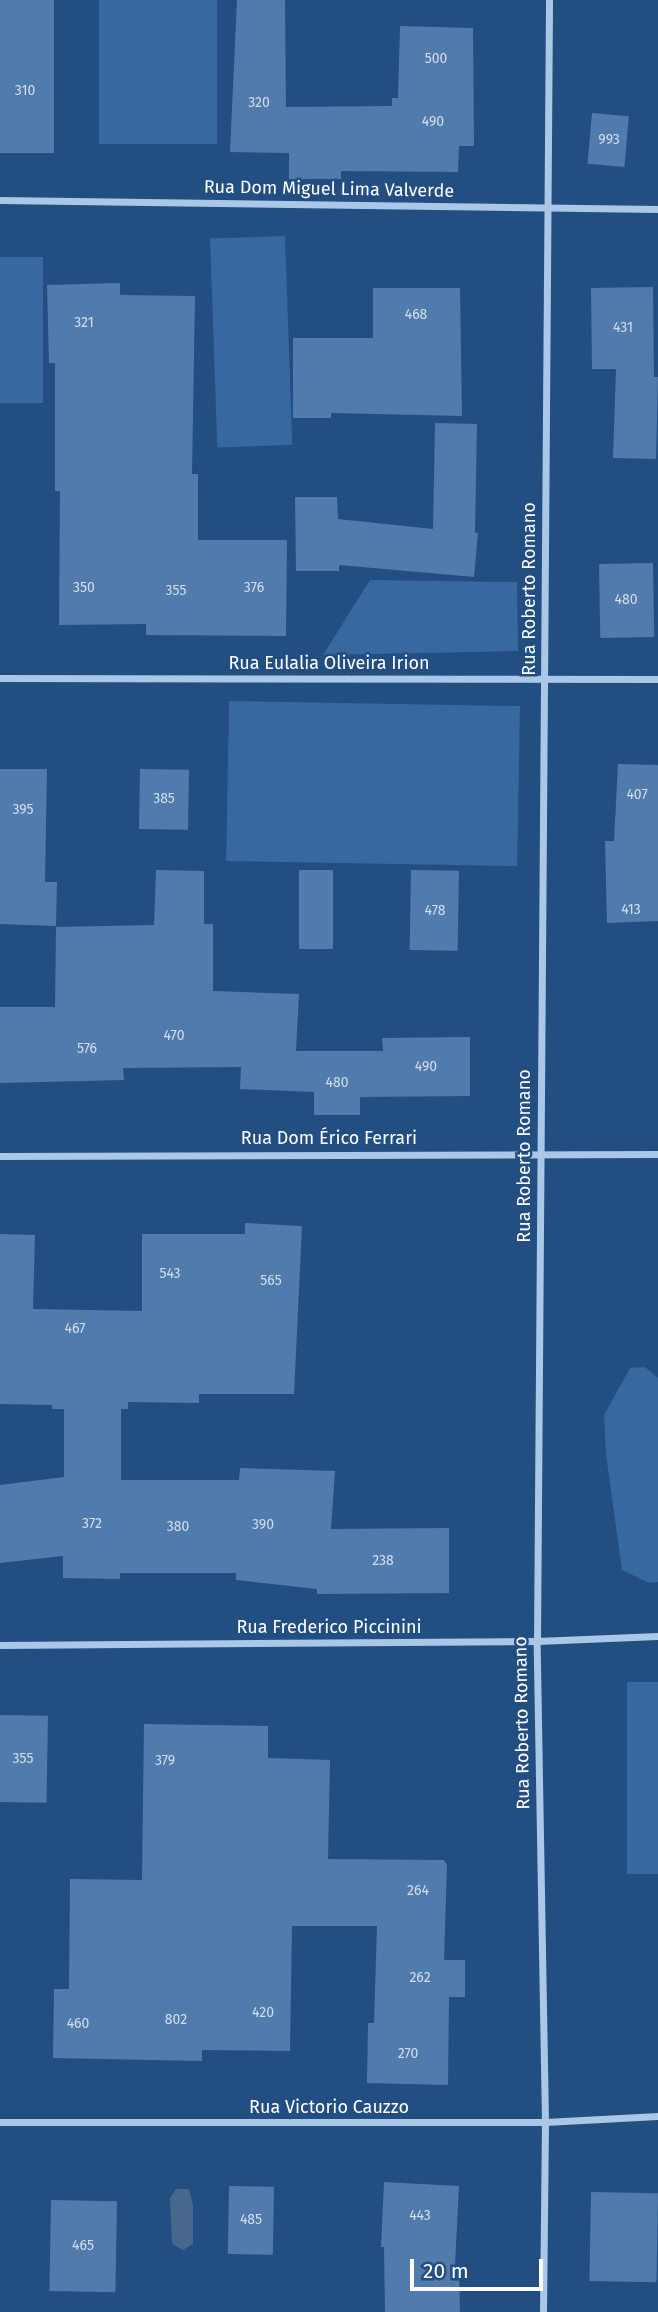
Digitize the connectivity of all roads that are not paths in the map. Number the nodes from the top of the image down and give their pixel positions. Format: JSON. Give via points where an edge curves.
{"nodes":[{"id":1,"x":549,"y":0,"type":"edge"},
{"id":2,"x":0,"y":200,"type":"edge"},
{"id":3,"x":549,"y":208,"type":"junction"},
{"id":4,"x":658,"y":209,"type":"edge"},
{"id":5,"x":0,"y":678,"type":"edge"},
{"id":6,"x":544,"y":678,"type":"junction"},
{"id":7,"x":658,"y":679,"type":"edge"},
{"id":8,"x":540,"y":1152,"type":"junction"},
{"id":9,"x":658,"y":1154,"type":"edge"},
{"id":10,"x":0,"y":1156,"type":"edge"},
{"id":11,"x":658,"y":1636,"type":"edge"},
{"id":12,"x":537,"y":1641,"type":"junction"},
{"id":13,"x":0,"y":1645,"type":"edge"},
{"id":14,"x":658,"y":2116,"type":"edge"},
{"id":15,"x":0,"y":2122,"type":"edge"},
{"id":16,"x":545,"y":2122,"type":"junction"},
{"id":17,"x":543,"y":2312,"type":"edge"}],
"edges":[{"from":1,"to":3,"type":"street","name":"Rua Roberto Romano"},
{"from":2,"to":3,"type":"street","name":"Rua Dom Miguel Lima Valverde"},
{"from":3,"to":4,"type":"street","name":"Rua Dom Miguel Lima Valverde"},
{"from":3,"to":6,"type":"street","name":"Rua Roberto Romano"},
{"from":5,"to":6,"type":"street","name":"Rua Eulalia Oliveira Irion"},
{"from":6,"to":7,"type":"street","name":"Rua Eulalia Oliveira Irion"},
{"from":6,"to":8,"type":"street","name":"Rua Roberto Romano"},
{"from":8,"to":9,"type":"street","name":"Rua Dom Érico Ferrari"},
{"from":8,"to":10,"type":"street","name":"Rua Dom Érico Ferrari"},
{"from":8,"to":12,"type":"street","name":"Rua Roberto Romano"},
{"from":11,"to":12,"type":"street","name":"Rua Frederico Piccinini"},
{"from":12,"to":13,"type":"street","name":"Rua Frederico Piccinini"},
{"from":12,"to":16,"type":"street","name":"Rua Roberto Romano"},
{"from":14,"to":16,"type":"street","name":"Rua Victorio Cauzzo"},
{"from":15,"to":16,"type":"street","name":"Rua Victorio Cauzzo"},
{"from":16,"to":17,"type":"street","name":"Rua Roberto Romano"}]}
